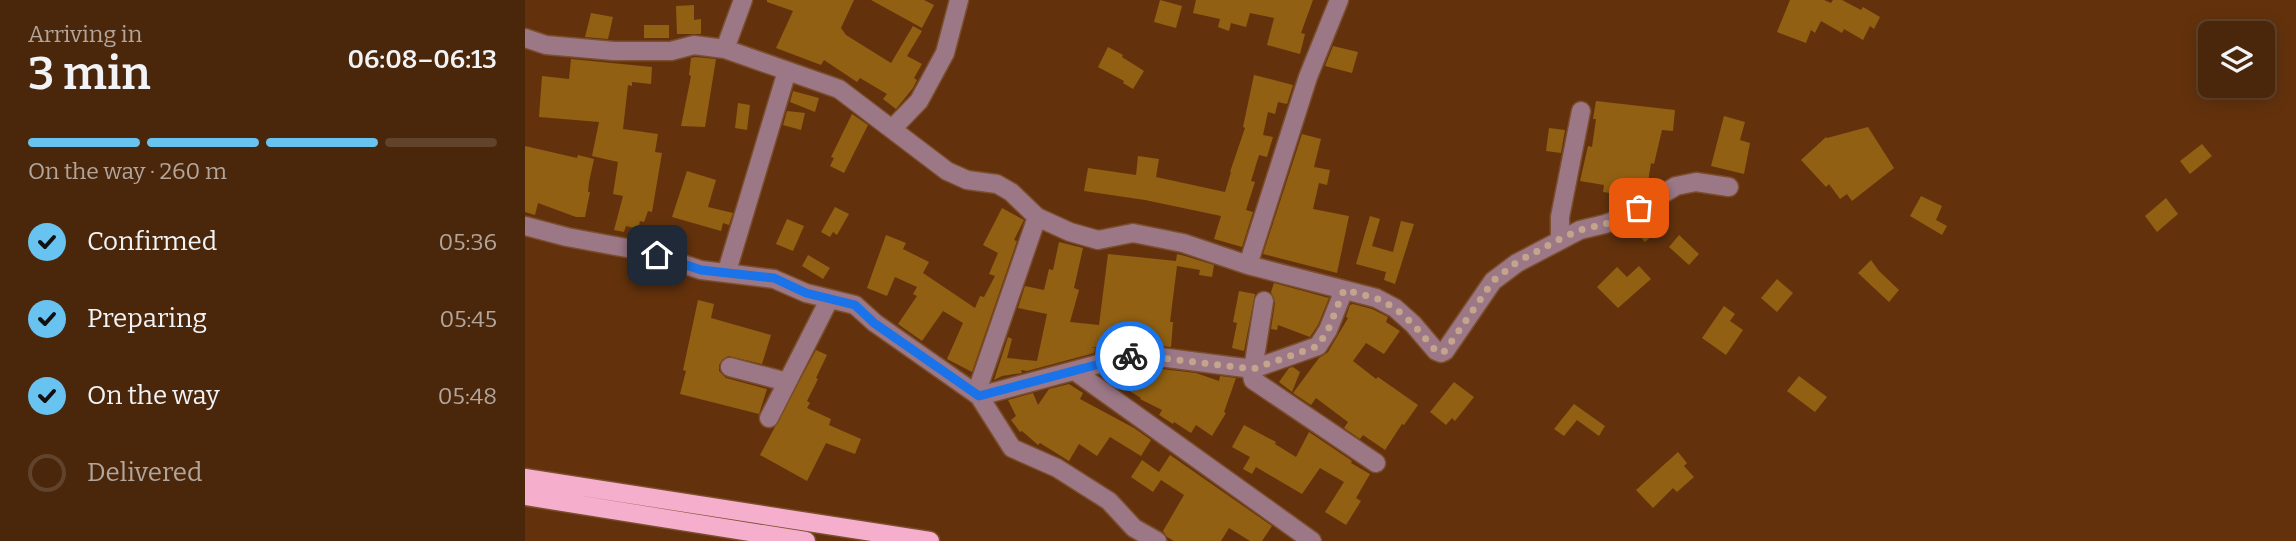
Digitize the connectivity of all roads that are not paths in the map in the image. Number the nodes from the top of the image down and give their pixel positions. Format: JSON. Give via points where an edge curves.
{"nodes":[{"id":1,"x":743,"y":0,"type":"edge"},
{"id":2,"x":959,"y":0,"type":"edge"},
{"id":3,"x":1339,"y":0,"type":"edge"},
{"id":4,"x":525,"y":38,"type":"edge"},
{"id":5,"x":725,"y":49,"type":"junction"},
{"id":6,"x":787,"y":71,"type":"junction"},
{"id":7,"x":1581,"y":111,"type":"dead end"},
{"id":8,"x":892,"y":129,"type":"junction"},
{"id":9,"x":1728,"y":187,"type":"dead end"},
{"id":10,"x":1037,"y":218,"type":"junction"},
{"id":11,"x":525,"y":226,"type":"edge"},
{"id":12,"x":1560,"y":239,"type":"junction"},
{"id":13,"x":1248,"y":265,"type":"junction"},
{"id":14,"x":727,"y":271,"type":"junction"},
{"id":15,"x":1344,"y":290,"type":"junction"},
{"id":16,"x":829,"y":300,"type":"junction"},
{"id":17,"x":1264,"y":301,"type":"dead end"},
{"id":18,"x":730,"y":367,"type":"dead end"},
{"id":19,"x":1253,"y":369,"type":"junction"},
{"id":20,"x":1076,"y":372,"type":"junction"},
{"id":21,"x":787,"y":382,"type":"junction"},
{"id":22,"x":977,"y":395,"type":"junction"},
{"id":23,"x":769,"y":418,"type":"dead end"},
{"id":24,"x":1376,"y":463,"type":"dead end"},
{"id":25,"x":525,"y":478,"type":"edge"},
{"id":26,"x":525,"y":496,"type":"edge"},
{"id":27,"x":806,"y":541,"type":"edge"},
{"id":28,"x":930,"y":541,"type":"edge"},
{"id":29,"x":1157,"y":541,"type":"edge"},
{"id":30,"x":1312,"y":541,"type":"edge"}],
"edges":[{"from":1,"to":5,"type":"street"},
{"from":2,"to":8,"type":"street","via":[[945,53],[919,101]]},
{"from":3,"to":13,"type":"street","via":[[1308,78]]},
{"from":4,"to":5,"type":"street","via":[[546,45],[614,51],[671,51],[694,45]]},
{"from":5,"to":6,"type":"street"},
{"from":6,"to":8,"type":"street","via":[[838,89]]},
{"from":6,"to":14,"type":"street"},
{"from":7,"to":12,"type":"street","via":[[1560,217]]},
{"from":8,"to":10,"type":"street","via":[[947,171],[1011,192]]},
{"from":9,"to":12,"type":"street","via":[[1696,182],[1676,186],[1625,217]]},
{"from":10,"to":13,"type":"street","via":[[1098,240],[1133,233],[1183,243]]},
{"from":10,"to":22,"type":"street"},
{"from":11,"to":14,"type":"street","via":[[643,251],[701,270]]},
{"from":12,"to":15,"type":"street","via":[[1493,281],[1441,353],[1387,302]]},
{"from":13,"to":15,"type":"street"},
{"from":14,"to":16,"type":"street","via":[[774,278]]},
{"from":15,"to":19,"type":"street","via":[[1318,346]]},
{"from":16,"to":21,"type":"street"},
{"from":16,"to":22,"type":"street","via":[[855,305]]},
{"from":17,"to":19,"type":"street"},
{"from":18,"to":21,"type":"street"},
{"from":19,"to":20,"type":"street","via":[[1136,355]]},
{"from":19,"to":24,"type":"street","via":[[1256,382]]},
{"from":20,"to":22,"type":"street"},
{"from":20,"to":30,"type":"street"},
{"from":21,"to":23,"type":"street"},
{"from":22,"to":29,"type":"street","via":[[1012,447],[1057,468],[1109,501],[1135,528]]},
{"from":25,"to":28,"type":"main road"},
{"from":26,"to":27,"type":"main road"}]}
